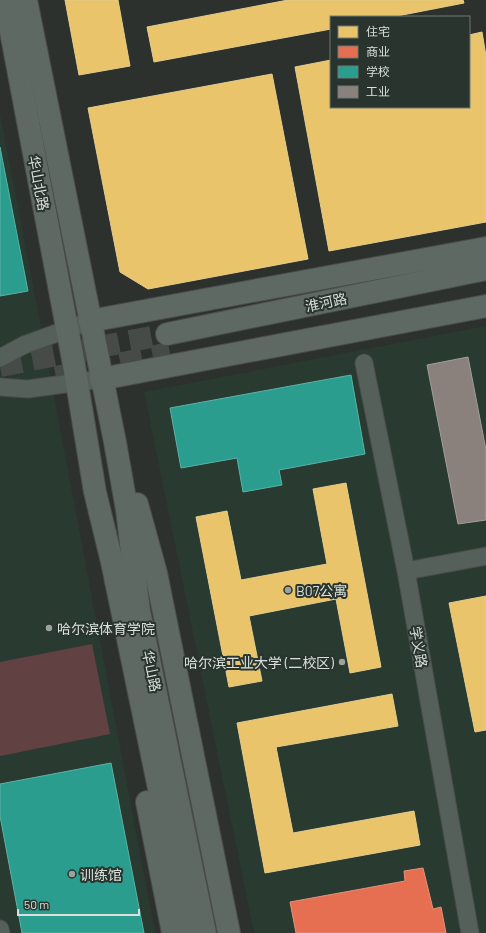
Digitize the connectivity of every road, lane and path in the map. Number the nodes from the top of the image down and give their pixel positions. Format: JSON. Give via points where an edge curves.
{"nodes":[{"id":1,"x":5,"y":0,"type":"edge"},
{"id":2,"x":26,"y":0,"type":"edge"},
{"id":3,"x":486,"y":248,"type":"edge"},
{"id":4,"x":486,"y":269,"type":"edge"},
{"id":5,"x":486,"y":293,"type":"edge"},
{"id":6,"x":486,"y":306,"type":"edge"},
{"id":7,"x":90,"y":321,"type":"junction"},
{"id":8,"x":67,"y":330,"type":"junction"},
{"id":9,"x":0,"y":358,"type":"edge"},
{"id":10,"x":364,"y":363,"type":"dead end"},
{"id":11,"x":99,"y":370,"type":"junction"},
{"id":12,"x":76,"y":374,"type":"junction"},
{"id":13,"x":0,"y":387,"type":"edge"},
{"id":14,"x":115,"y":442,"type":"junction"},
{"id":15,"x":95,"y":492,"type":"junction"},
{"id":16,"x":486,"y":556,"type":"edge"},
{"id":17,"x":406,"y":571,"type":"junction"},
{"id":18,"x":0,"y":928,"type":"edge"},
{"id":19,"x":1,"y":933,"type":"edge"},
{"id":20,"x":172,"y":933,"type":"edge"},
{"id":21,"x":189,"y":933,"type":"edge"},
{"id":22,"x":205,"y":933,"type":"edge"},
{"id":23,"x":229,"y":933,"type":"edge"},
{"id":24,"x":470,"y":933,"type":"edge"}],
"edges":[{"from":1,"to":8,"type":"main road","name":"华山北路"},
{"from":2,"to":7,"type":"main road","name":"华山北路"},
{"from":3,"to":7,"type":"main road"},
{"from":4,"to":5,"type":"main road","name":"淮河路","via":[[168,344]]},
{"from":6,"to":11,"type":"main road"},
{"from":7,"to":8,"type":"street"},
{"from":7,"to":11,"type":"main road","name":"华山北路"},
{"from":8,"to":9,"type":"street","via":[[24,345]]},
{"from":8,"to":12,"type":"main road","name":"华山北路"},
{"from":10,"to":17,"type":"street","name":"学义路"},
{"from":11,"to":12,"type":"street"},
{"from":11,"to":14,"type":"main road","name":"华山路"},
{"from":12,"to":13,"type":"street","via":[[28,389]]},
{"from":12,"to":15,"type":"main road","name":"华山北路"},
{"from":14,"to":22,"type":"main road","name":"华山路","via":[[127,510],[139,611]]},
{"from":14,"to":23,"type":"main road","via":[[139,510],[156,573]]},
{"from":15,"to":20,"type":"main road","via":[[100,567]]},
{"from":15,"to":21,"type":"main road","via":[[112,562]]},
{"from":16,"to":17,"type":"street"},
{"from":17,"to":24,"type":"street","name":"学义路"},
{"from":18,"to":19,"type":"street"}]}
